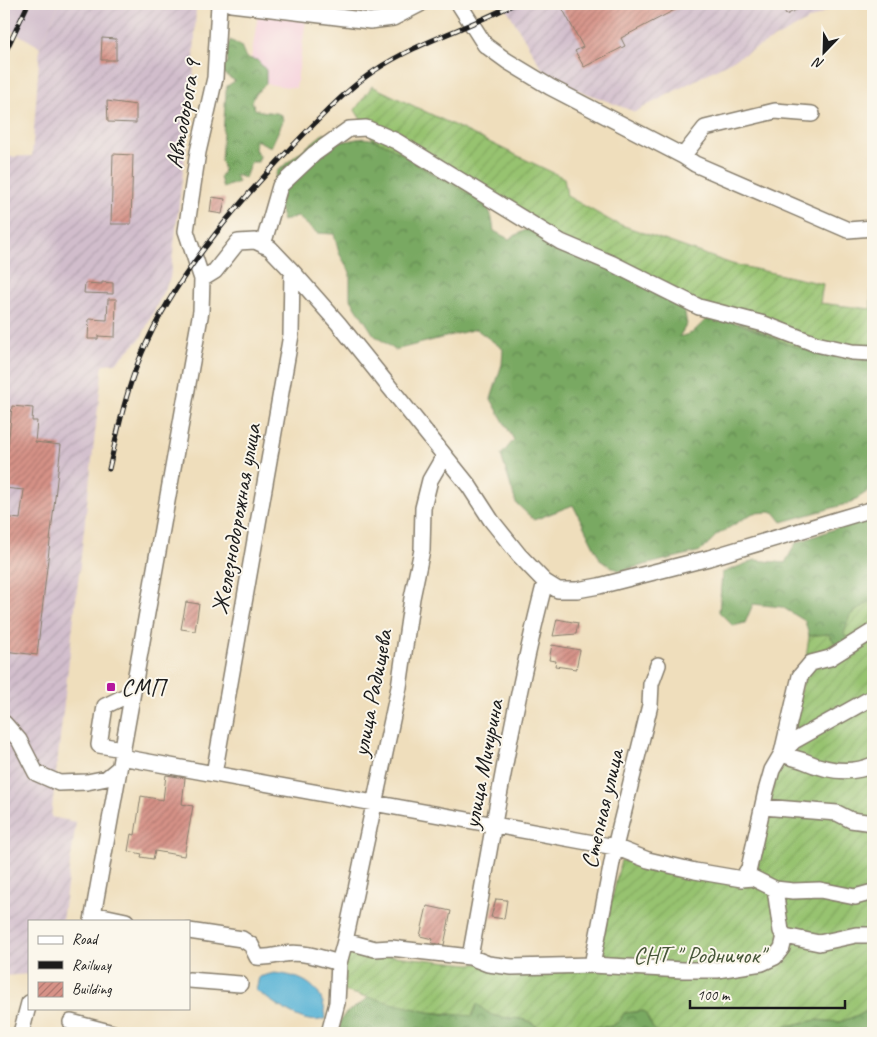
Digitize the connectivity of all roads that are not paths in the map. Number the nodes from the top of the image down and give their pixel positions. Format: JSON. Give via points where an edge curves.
{"nodes":[{"id":1,"x":219,"y":4,"type":"edge"},
{"id":2,"x":231,"y":4,"type":"edge"},
{"id":3,"x":420,"y":4,"type":"edge"},
{"id":4,"x":459,"y":4,"type":"edge"},
{"id":5,"x":812,"y":114,"type":"dead end"},
{"id":6,"x":683,"y":156,"type":"junction"},
{"id":7,"x":873,"y":228,"type":"edge"},
{"id":8,"x":263,"y":245,"type":"junction"},
{"id":9,"x":292,"y":271,"type":"junction"},
{"id":10,"x":202,"y":279,"type":"junction"},
{"id":11,"x":873,"y":353,"type":"edge"},
{"id":12,"x":444,"y":456,"type":"junction"},
{"id":13,"x":873,"y":509,"type":"edge"},
{"id":14,"x":545,"y":582,"type":"junction"},
{"id":15,"x":873,"y":632,"type":"edge"},
{"id":16,"x":658,"y":664,"type":"dead end"},
{"id":17,"x":132,"y":693,"type":"junction"},
{"id":18,"x":873,"y":698,"type":"edge"},
{"id":19,"x":4,"y":723,"type":"edge"},
{"id":20,"x":782,"y":753,"type":"junction"},
{"id":21,"x":121,"y":758,"type":"junction"},
{"id":22,"x":873,"y":765,"type":"edge"},
{"id":23,"x":214,"y":774,"type":"junction"},
{"id":24,"x":374,"y":803,"type":"junction"},
{"id":25,"x":763,"y":807,"type":"junction"},
{"id":26,"x":873,"y":823,"type":"edge"},
{"id":27,"x":493,"y":824,"type":"junction"},
{"id":28,"x":615,"y":847,"type":"junction"},
{"id":29,"x":742,"y":879,"type":"junction"},
{"id":30,"x":775,"y":889,"type":"junction"},
{"id":31,"x":873,"y":892,"type":"edge"},
{"id":32,"x":91,"y":919,"type":"edge"},
{"id":33,"x":108,"y":920,"type":"edge"},
{"id":34,"x":190,"y":931,"type":"edge"},
{"id":35,"x":873,"y":934,"type":"edge"},
{"id":36,"x":784,"y":936,"type":"junction"},
{"id":37,"x":345,"y":941,"type":"junction"},
{"id":38,"x":470,"y":957,"type":"junction"},
{"id":39,"x":339,"y":963,"type":"junction"},
{"id":40,"x":592,"y":965,"type":"junction"},
{"id":41,"x":190,"y":980,"type":"edge"},
{"id":42,"x":240,"y":984,"type":"dead end"},
{"id":43,"x":28,"y":1007,"type":"edge"},
{"id":44,"x":72,"y":1021,"type":"edge"},
{"id":45,"x":21,"y":1033,"type":"edge"},
{"id":46,"x":113,"y":1033,"type":"edge"},
{"id":47,"x":329,"y":1033,"type":"edge"}],
"edges":[{"from":1,"to":10,"type":"street","name":"Автодорога 9","via":[[215,78],[198,152],[186,231]]},
{"from":2,"to":3,"type":"street","via":[[370,21],[393,18]]},
{"from":4,"to":6,"type":"street","via":[[485,45],[507,61]]},
{"from":5,"to":6,"type":"street","via":[[775,111],[729,120],[705,128]]},
{"from":6,"to":7,"type":"street","via":[[848,230]]},
{"from":8,"to":9,"type":"street"},
{"from":8,"to":10,"type":"street","via":[[254,241],[238,242],[215,271]]},
{"from":8,"to":11,"type":"street","via":[[280,186],[314,154],[349,130],[366,128],[396,141],[561,242],[699,307],[764,324],[816,344]]},
{"from":9,"to":12,"type":"street","via":[[338,322]]},
{"from":9,"to":23,"type":"street","name":"Железнодорожная улица","via":[[291,334]]},
{"from":10,"to":17,"type":"street","via":[[201,311]]},
{"from":12,"to":14,"type":"street","via":[[490,520]]},
{"from":12,"to":24,"type":"street","name":"улица Радищева","via":[[430,480],[423,508],[422,550],[400,687]]},
{"from":13,"to":14,"type":"street","via":[[709,558],[599,586],[558,590]]},
{"from":14,"to":27,"type":"street","name":"улица Мичурина"},
{"from":15,"to":20,"type":"street","via":[[830,658],[811,663],[800,676]]},
{"from":16,"to":28,"type":"street","name":"Степная улица"},
{"from":17,"to":21,"type":"street"},
{"from":17,"to":21,"type":"street","via":[[105,706],[99,745]]},
{"from":18,"to":20,"type":"street","via":[[794,741]]},
{"from":19,"to":21,"type":"street","via":[[19,740],[36,773],[58,783],[107,778]]},
{"from":20,"to":22,"type":"street","via":[[815,767],[848,772]]},
{"from":20,"to":25,"type":"street","via":[[772,770]]},
{"from":21,"to":23,"type":"street"},
{"from":21,"to":32,"type":"street"},
{"from":23,"to":24,"type":"street"},
{"from":24,"to":27,"type":"street"},
{"from":24,"to":37,"type":"street","name":"улица Радищева"},
{"from":25,"to":26,"type":"street","via":[[837,813],[851,820]]},
{"from":25,"to":29,"type":"street","via":[[749,868]]},
{"from":27,"to":28,"type":"street"},
{"from":27,"to":38,"type":"street","name":"улица Мичурина"},
{"from":28,"to":29,"type":"street","via":[[648,860]]},
{"from":28,"to":40,"type":"street","name":"Степная улица"},
{"from":29,"to":30,"type":"street","via":[[753,878]]},
{"from":30,"to":31,"type":"street","via":[[820,890],[855,897]]},
{"from":30,"to":36,"type":"street","via":[[780,931]]},
{"from":32,"to":33,"type":"street"},
{"from":34,"to":39,"type":"street","via":[[242,940],[251,945],[257,957],[304,954]]},
{"from":35,"to":36,"type":"street","via":[[819,943]]},
{"from":36,"to":40,"type":"street","via":[[782,948],[774,957],[744,967],[683,970]]},
{"from":37,"to":38,"type":"street","via":[[375,949]]},
{"from":37,"to":39,"type":"street","name":"улица Радищева"},
{"from":38,"to":40,"type":"street","via":[[488,964],[512,966]]},
{"from":39,"to":47,"type":"street","name":"улица Радищева","via":[[337,1003]]},
{"from":41,"to":42,"type":"street"},
{"from":43,"to":45,"type":"street"},
{"from":44,"to":46,"type":"street"}]}
